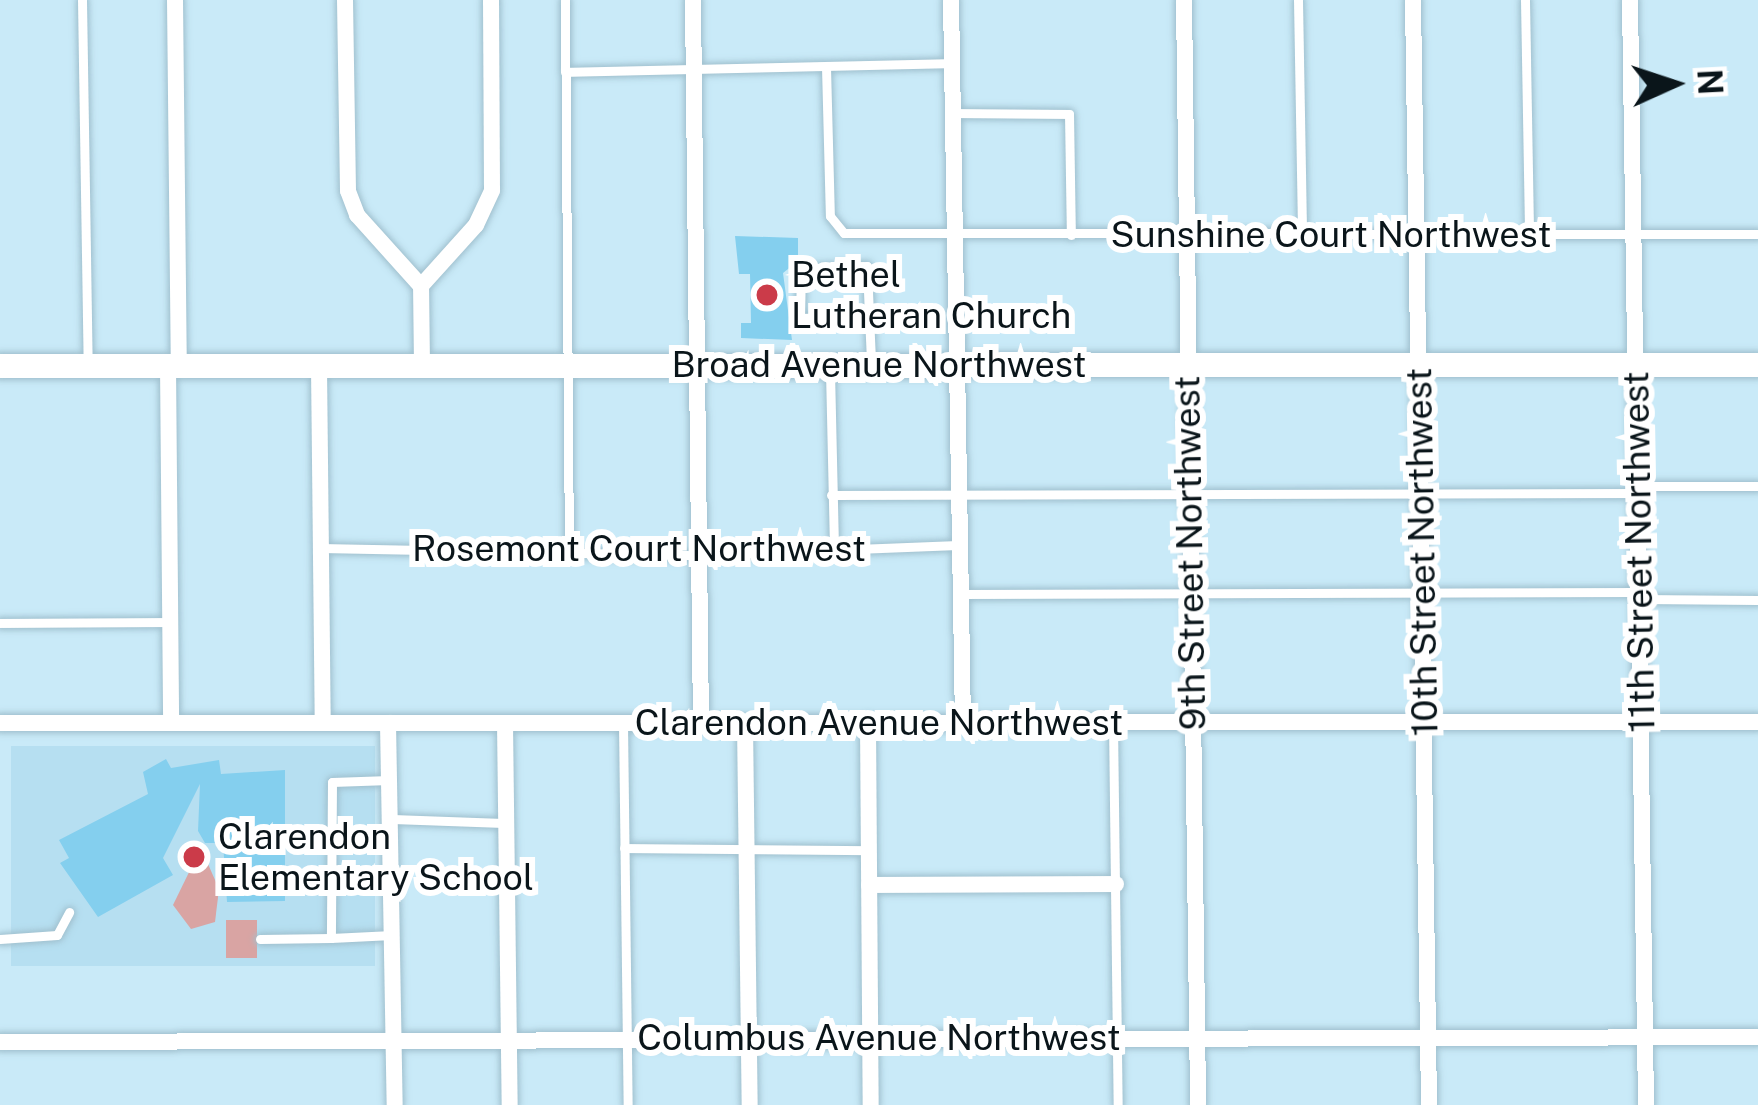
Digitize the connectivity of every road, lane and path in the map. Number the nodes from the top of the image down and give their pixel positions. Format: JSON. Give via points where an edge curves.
{"nodes":[{"id":1,"x":82,"y":0,"type":"edge"},
{"id":2,"x":175,"y":0,"type":"edge"},
{"id":3,"x":344,"y":0,"type":"edge"},
{"id":4,"x":491,"y":0,"type":"edge"},
{"id":5,"x":565,"y":0,"type":"edge"},
{"id":6,"x":693,"y":0,"type":"edge"},
{"id":7,"x":951,"y":0,"type":"edge"},
{"id":8,"x":1184,"y":0,"type":"edge"},
{"id":9,"x":1298,"y":0,"type":"edge"},
{"id":10,"x":1413,"y":0,"type":"edge"},
{"id":11,"x":1525,"y":0,"type":"edge"},
{"id":12,"x":1630,"y":0,"type":"edge"},
{"id":13,"x":952,"y":63,"type":"junction"},
{"id":14,"x":826,"y":67,"type":"junction"},
{"id":15,"x":693,"y":68,"type":"junction"},
{"id":16,"x":565,"y":72,"type":"junction"},
{"id":17,"x":952,"y":112,"type":"junction"},
{"id":18,"x":954,"y":234,"type":"junction"},
{"id":19,"x":1418,"y":234,"type":"junction"},
{"id":20,"x":1758,"y":234,"type":"edge"},
{"id":21,"x":1071,"y":235,"type":"junction"},
{"id":22,"x":1188,"y":235,"type":"junction"},
{"id":23,"x":1302,"y":235,"type":"junction"},
{"id":24,"x":1528,"y":235,"type":"junction"},
{"id":25,"x":1633,"y":235,"type":"junction"},
{"id":26,"x":421,"y":286,"type":"junction"},
{"id":27,"x":869,"y":316,"type":"junction"},
{"id":28,"x":174,"y":365,"type":"junction"},
{"id":29,"x":422,"y":365,"type":"junction"},
{"id":30,"x":698,"y":365,"type":"junction"},
{"id":31,"x":830,"y":365,"type":"junction"},
{"id":32,"x":1187,"y":365,"type":"junction"},
{"id":33,"x":1420,"y":365,"type":"junction"},
{"id":34,"x":1636,"y":365,"type":"junction"},
{"id":35,"x":1758,"y":365,"type":"edge"},
{"id":36,"x":88,"y":366,"type":"junction"},
{"id":37,"x":319,"y":366,"type":"junction"},
{"id":38,"x":567,"y":366,"type":"junction"},
{"id":39,"x":871,"y":366,"type":"junction"},
{"id":40,"x":955,"y":366,"type":"junction"},
{"id":41,"x":0,"y":367,"type":"edge"},
{"id":42,"x":1758,"y":486,"type":"edge"},
{"id":43,"x":1638,"y":490,"type":"junction"},
{"id":44,"x":957,"y":493,"type":"junction"},
{"id":45,"x":1422,"y":493,"type":"junction"},
{"id":46,"x":831,"y":495,"type":"junction"},
{"id":47,"x":1189,"y":496,"type":"junction"},
{"id":48,"x":958,"y":545,"type":"junction"},
{"id":49,"x":320,"y":548,"type":"junction"},
{"id":50,"x":834,"y":551,"type":"junction"},
{"id":51,"x":569,"y":553,"type":"junction"},
{"id":52,"x":698,"y":555,"type":"junction"},
{"id":53,"x":1190,"y":593,"type":"junction"},
{"id":54,"x":960,"y":594,"type":"junction"},
{"id":55,"x":1423,"y":594,"type":"junction"},
{"id":56,"x":1640,"y":596,"type":"junction"},
{"id":57,"x":1758,"y":600,"type":"edge"},
{"id":58,"x":170,"y":622,"type":"junction"},
{"id":59,"x":0,"y":623,"type":"edge"},
{"id":60,"x":0,"y":722,"type":"edge"},
{"id":61,"x":868,"y":722,"type":"junction"},
{"id":62,"x":1113,"y":722,"type":"junction"},
{"id":63,"x":1425,"y":722,"type":"junction"},
{"id":64,"x":1642,"y":722,"type":"junction"},
{"id":65,"x":1758,"y":722,"type":"edge"},
{"id":66,"x":171,"y":723,"type":"junction"},
{"id":67,"x":323,"y":723,"type":"junction"},
{"id":68,"x":388,"y":723,"type":"junction"},
{"id":69,"x":506,"y":723,"type":"junction"},
{"id":70,"x":623,"y":723,"type":"junction"},
{"id":71,"x":700,"y":723,"type":"junction"},
{"id":72,"x":745,"y":723,"type":"junction"},
{"id":73,"x":963,"y":723,"type":"junction"},
{"id":74,"x":1193,"y":723,"type":"junction"},
{"id":75,"x":389,"y":780,"type":"junction"},
{"id":76,"x":390,"y":819,"type":"junction"},
{"id":77,"x":506,"y":823,"type":"junction"},
{"id":78,"x":624,"y":848,"type":"junction"},
{"id":79,"x":746,"y":850,"type":"junction"},
{"id":80,"x":868,"y":850,"type":"junction"},
{"id":81,"x":1116,"y":884,"type":"junction"},
{"id":82,"x":869,"y":885,"type":"junction"},
{"id":83,"x":69,"y":913,"type":"dead end"},
{"id":84,"x":392,"y":935,"type":"junction"},
{"id":85,"x":0,"y":938,"type":"edge"},
{"id":86,"x":332,"y":938,"type":"junction"},
{"id":87,"x":260,"y":939,"type":"dead end"},
{"id":88,"x":1117,"y":1037,"type":"junction"},
{"id":89,"x":1428,"y":1037,"type":"junction"},
{"id":90,"x":1646,"y":1037,"type":"junction"},
{"id":91,"x":1758,"y":1037,"type":"edge"},
{"id":92,"x":749,"y":1038,"type":"junction"},
{"id":93,"x":1196,"y":1038,"type":"junction"},
{"id":94,"x":627,"y":1039,"type":"junction"},
{"id":95,"x":870,"y":1039,"type":"junction"},
{"id":96,"x":394,"y":1040,"type":"junction"},
{"id":97,"x":509,"y":1040,"type":"junction"},
{"id":98,"x":0,"y":1042,"type":"edge"},
{"id":99,"x":394,"y":1105,"type":"edge"},
{"id":100,"x":510,"y":1105,"type":"edge"},
{"id":101,"x":628,"y":1105,"type":"edge"},
{"id":102,"x":750,"y":1105,"type":"edge"},
{"id":103,"x":871,"y":1105,"type":"edge"},
{"id":104,"x":1118,"y":1105,"type":"edge"},
{"id":105,"x":1198,"y":1105,"type":"edge"},
{"id":106,"x":1429,"y":1105,"type":"edge"},
{"id":107,"x":1646,"y":1105,"type":"edge"}],
"edges":[{"from":1,"to":36,"type":"lane"},
{"from":2,"to":28,"type":"street"},
{"from":3,"to":26,"type":"street","via":[[348,191],[357,214]]},
{"from":4,"to":26,"type":"street","via":[[492,190],[476,225]]},
{"from":5,"to":16,"type":"lane"},
{"from":6,"to":15,"type":"street"},
{"from":7,"to":13,"type":"street"},
{"from":8,"to":22,"type":"street","name":"9th Street Northwest"},
{"from":9,"to":23,"type":"lane"},
{"from":10,"to":19,"type":"street","name":"10th Street Northwest"},
{"from":11,"to":24,"type":"lane"},
{"from":12,"to":25,"type":"street","name":"11th Street Northwest"},
{"from":13,"to":14,"type":"lane"},
{"from":13,"to":17,"type":"street"},
{"from":14,"to":15,"type":"lane"},
{"from":14,"to":18,"type":"lane","name":"Sunshine Court Northwest","via":[[833,229]]},
{"from":15,"to":16,"type":"lane"},
{"from":15,"to":30,"type":"street"},
{"from":16,"to":38,"type":"lane"},
{"from":17,"to":18,"type":"street"},
{"from":17,"to":21,"type":"lane","via":[[1070,114]]},
{"from":18,"to":21,"type":"lane","name":"Sunshine Court Northwest"},
{"from":18,"to":40,"type":"street"},
{"from":19,"to":23,"type":"lane","name":"Sunshine Court Northwest"},
{"from":19,"to":24,"type":"lane","name":"Sunshine Court Northwest"},
{"from":19,"to":33,"type":"street","name":"10th Street Northwest"},
{"from":20,"to":25,"type":"lane","name":"Sunshine Court Northwest"},
{"from":21,"to":22,"type":"lane","name":"Sunshine Court Northwest"},
{"from":22,"to":23,"type":"lane","name":"Sunshine Court Northwest"},
{"from":22,"to":32,"type":"street","name":"9th Street Northwest"},
{"from":24,"to":25,"type":"lane","name":"Sunshine Court Northwest"},
{"from":25,"to":34,"type":"street","name":"11th Street Northwest"},
{"from":26,"to":29,"type":"street"},
{"from":27,"to":27,"type":"lane","via":[[867,266],[801,268],[800,318]]},
{"from":27,"to":39,"type":"lane"},
{"from":28,"to":36,"type":"street","name":"Broad Avenue Northwest"},
{"from":28,"to":37,"type":"street","name":"Broad Avenue Northwest"},
{"from":28,"to":58,"type":"street"},
{"from":29,"to":37,"type":"street","name":"Broad Avenue Northwest"},
{"from":29,"to":38,"type":"street","name":"Broad Avenue Northwest"},
{"from":30,"to":31,"type":"street","name":"Broad Avenue Northwest"},
{"from":30,"to":38,"type":"street","name":"Broad Avenue Northwest"},
{"from":30,"to":52,"type":"street"},
{"from":31,"to":39,"type":"street","name":"Broad Avenue Northwest"},
{"from":31,"to":46,"type":"lane"},
{"from":32,"to":33,"type":"street","name":"Broad Avenue Northwest"},
{"from":32,"to":40,"type":"street","name":"Broad Avenue Northwest"},
{"from":32,"to":47,"type":"street","name":"9th Street Northwest"},
{"from":33,"to":34,"type":"street","name":"Broad Avenue Northwest"},
{"from":33,"to":45,"type":"street","name":"10th Street Northwest"},
{"from":34,"to":35,"type":"street","name":"Broad Avenue Northwest"},
{"from":34,"to":43,"type":"street","name":"11th Street Northwest"},
{"from":36,"to":41,"type":"street","name":"Broad Avenue Northwest"},
{"from":37,"to":49,"type":"street"},
{"from":38,"to":51,"type":"lane"},
{"from":39,"to":40,"type":"street","name":"Broad Avenue Northwest"},
{"from":40,"to":44,"type":"street"},
{"from":42,"to":43,"type":"lane"},
{"from":43,"to":45,"type":"lane"},
{"from":43,"to":56,"type":"street","name":"11th Street Northwest"},
{"from":44,"to":46,"type":"lane"},
{"from":44,"to":47,"type":"lane"},
{"from":44,"to":48,"type":"street"},
{"from":45,"to":47,"type":"lane"},
{"from":45,"to":55,"type":"street","name":"10th Street Northwest"},
{"from":46,"to":50,"type":"lane"},
{"from":47,"to":53,"type":"street","name":"9th Street Northwest"},
{"from":48,"to":50,"type":"lane","name":"Rosemont Court Northwest"},
{"from":48,"to":54,"type":"street"},
{"from":49,"to":51,"type":"lane","name":"Rosemont Court Northwest"},
{"from":49,"to":67,"type":"street"},
{"from":50,"to":52,"type":"lane","name":"Rosemont Court Northwest"},
{"from":51,"to":52,"type":"lane","name":"Rosemont Court Northwest"},
{"from":52,"to":71,"type":"street"},
{"from":53,"to":54,"type":"lane"},
{"from":53,"to":55,"type":"lane"},
{"from":53,"to":74,"type":"street","name":"9th Street Northwest"},
{"from":54,"to":73,"type":"street"},
{"from":55,"to":56,"type":"lane"},
{"from":55,"to":63,"type":"street","name":"10th Street Northwest"},
{"from":56,"to":57,"type":"lane"},
{"from":56,"to":64,"type":"street","name":"11th Street Northwest"},
{"from":58,"to":59,"type":"lane"},
{"from":58,"to":66,"type":"street"},
{"from":60,"to":66,"type":"street","name":"Clarendon Avenue Northwest"},
{"from":61,"to":72,"type":"street","name":"Clarendon Avenue Northwest"},
{"from":61,"to":73,"type":"street","name":"Clarendon Avenue Northwest"},
{"from":61,"to":80,"type":"street"},
{"from":62,"to":73,"type":"street","name":"Clarendon Avenue Northwest"},
{"from":62,"to":74,"type":"street","name":"Clarendon Avenue Northwest"},
{"from":62,"to":81,"type":"lane"},
{"from":63,"to":64,"type":"street","name":"Clarendon Avenue Northwest"},
{"from":63,"to":74,"type":"street","name":"Clarendon Avenue Northwest"},
{"from":63,"to":89,"type":"street","name":"10th Street Northwest"},
{"from":64,"to":65,"type":"street","name":"Clarendon Avenue Northwest"},
{"from":64,"to":90,"type":"street","name":"11th Street Northwest"},
{"from":66,"to":67,"type":"street","name":"Clarendon Avenue Northwest"},
{"from":67,"to":68,"type":"street","name":"Clarendon Avenue Northwest"},
{"from":68,"to":69,"type":"street","name":"Clarendon Avenue Northwest"},
{"from":68,"to":75,"type":"street"},
{"from":69,"to":70,"type":"street","name":"Clarendon Avenue Northwest"},
{"from":69,"to":77,"type":"street"},
{"from":70,"to":71,"type":"street","name":"Clarendon Avenue Northwest"},
{"from":70,"to":78,"type":"lane"},
{"from":71,"to":72,"type":"street","name":"Clarendon Avenue Northwest"},
{"from":72,"to":79,"type":"street"},
{"from":74,"to":93,"type":"street","name":"9th Street Northwest"},
{"from":75,"to":76,"type":"street"},
{"from":75,"to":86,"type":"lane","via":[[332,782]]},
{"from":76,"to":77,"type":"lane"},
{"from":76,"to":84,"type":"street"},
{"from":77,"to":97,"type":"street"},
{"from":78,"to":79,"type":"lane"},
{"from":78,"to":94,"type":"lane"},
{"from":79,"to":80,"type":"lane"},
{"from":79,"to":92,"type":"street"},
{"from":80,"to":82,"type":"street"},
{"from":81,"to":82,"type":"street"},
{"from":81,"to":88,"type":"lane"},
{"from":82,"to":95,"type":"street"},
{"from":83,"to":85,"type":"lane","via":[[57,935]]},
{"from":84,"to":86,"type":"lane"},
{"from":84,"to":96,"type":"street"},
{"from":86,"to":87,"type":"lane"},
{"from":88,"to":93,"type":"street","name":"Columbus Avenue Northwest"},
{"from":88,"to":95,"type":"street","name":"Columbus Avenue Northwest"},
{"from":88,"to":104,"type":"lane"},
{"from":89,"to":90,"type":"street","name":"Columbus Avenue Northwest"},
{"from":89,"to":93,"type":"street","name":"Columbus Avenue Northwest"},
{"from":89,"to":106,"type":"street","name":"10th Street Northwest"},
{"from":90,"to":91,"type":"street","name":"Columbus Avenue Northwest"},
{"from":90,"to":107,"type":"street","name":"11th Street Northwest"},
{"from":92,"to":94,"type":"street","name":"Columbus Avenue Northwest"},
{"from":92,"to":95,"type":"street","name":"Columbus Avenue Northwest"},
{"from":92,"to":102,"type":"street"},
{"from":93,"to":105,"type":"street","name":"9th Street Northwest"},
{"from":94,"to":97,"type":"street","name":"Columbus Avenue Northwest"},
{"from":94,"to":101,"type":"lane"},
{"from":95,"to":103,"type":"street"},
{"from":96,"to":97,"type":"street","name":"Columbus Avenue Northwest"},
{"from":96,"to":98,"type":"street","name":"Columbus Avenue Northwest"},
{"from":96,"to":99,"type":"street"},
{"from":97,"to":100,"type":"street"}]}
